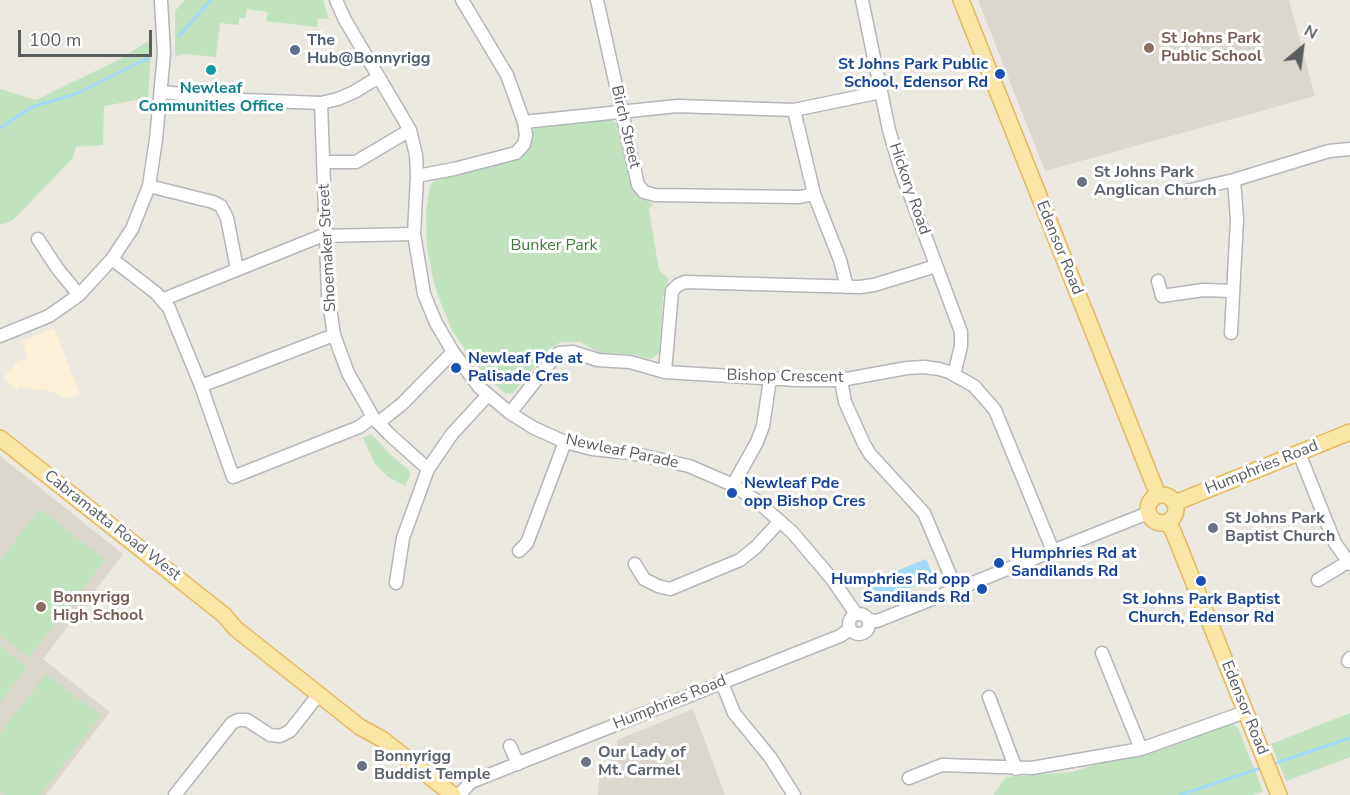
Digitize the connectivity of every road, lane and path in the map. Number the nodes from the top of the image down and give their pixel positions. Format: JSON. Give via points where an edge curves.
{"nodes":[{"id":1,"x":161,"y":0,"type":"edge"},
{"id":2,"x":336,"y":0,"type":"edge"},
{"id":3,"x":462,"y":0,"type":"edge"},
{"id":4,"x":597,"y":0,"type":"edge"},
{"id":5,"x":862,"y":0,"type":"edge"},
{"id":6,"x":961,"y":0,"type":"edge"},
{"id":7,"x":379,"y":77,"type":"junction"},
{"id":8,"x":162,"y":92,"type":"junction"},
{"id":9,"x":880,"y":92,"type":"junction"},
{"id":10,"x":321,"y":103,"type":"junction"},
{"id":11,"x":794,"y":110,"type":"junction"},
{"id":12,"x":621,"y":112,"type":"junction"},
{"id":13,"x":524,"y":122,"type":"junction"},
{"id":14,"x":410,"y":130,"type":"junction"},
{"id":15,"x":1350,"y":149,"type":"edge"},
{"id":16,"x":324,"y":162,"type":"junction"},
{"id":17,"x":417,"y":176,"type":"junction"},
{"id":18,"x":1234,"y":180,"type":"junction"},
{"id":19,"x":148,"y":186,"type":"junction"},
{"id":20,"x":1186,"y":191,"type":"dead end"},
{"id":21,"x":814,"y":194,"type":"junction"},
{"id":22,"x":414,"y":234,"type":"junction"},
{"id":23,"x":326,"y":236,"type":"junction"},
{"id":24,"x":38,"y":238,"type":"dead end"},
{"id":25,"x":112,"y":259,"type":"junction"},
{"id":26,"x":936,"y":266,"type":"junction"},
{"id":27,"x":237,"y":269,"type":"junction"},
{"id":28,"x":1158,"y":281,"type":"dead end"},
{"id":29,"x":847,"y":287,"type":"junction"},
{"id":30,"x":1233,"y":291,"type":"junction"},
{"id":31,"x":79,"y":295,"type":"junction"},
{"id":32,"x":164,"y":299,"type":"junction"},
{"id":33,"x":1231,"y":333,"type":"dead end"},
{"id":34,"x":334,"y":335,"type":"junction"},
{"id":35,"x":0,"y":336,"type":"edge"},
{"id":36,"x":453,"y":352,"type":"junction"},
{"id":37,"x":665,"y":372,"type":"junction"},
{"id":38,"x":954,"y":375,"type":"junction"},
{"id":39,"x":770,"y":379,"type":"junction"},
{"id":40,"x":842,"y":380,"type":"junction"},
{"id":41,"x":201,"y":386,"type":"junction"},
{"id":42,"x":487,"y":396,"type":"junction"},
{"id":43,"x":510,"y":413,"type":"junction"},
{"id":44,"x":376,"y":420,"type":"junction"},
{"id":45,"x":1350,"y":432,"type":"edge"},
{"id":46,"x":0,"y":438,"type":"edge"},
{"id":47,"x":565,"y":442,"type":"junction"},
{"id":48,"x":1299,"y":453,"type":"junction"},
{"id":49,"x":428,"y":469,"type":"junction"},
{"id":50,"x":733,"y":485,"type":"junction"},
{"id":51,"x":1158,"y":495,"type":"junction"},
{"id":52,"x":1175,"y":503,"type":"junction"},
{"id":53,"x":1148,"y":513,"type":"junction"},
{"id":54,"x":780,"y":520,"type":"junction"},
{"id":55,"x":1166,"y":522,"type":"junction"},
{"id":56,"x":519,"y":551,"type":"dead end"},
{"id":57,"x":1053,"y":551,"type":"junction"},
{"id":58,"x":1349,"y":563,"type":"edge"},
{"id":59,"x":635,"y":564,"type":"dead end"},
{"id":60,"x":1318,"y":580,"type":"dead end"},
{"id":61,"x":396,"y":583,"type":"dead end"},
{"id":62,"x":956,"y":589,"type":"junction"},
{"id":63,"x":856,"y":614,"type":"junction"},
{"id":64,"x":224,"y":615,"type":"junction"},
{"id":65,"x":869,"y":620,"type":"junction"},
{"id":66,"x":850,"y":629,"type":"junction"},
{"id":67,"x":1102,"y":653,"type":"dead end"},
{"id":68,"x":722,"y":683,"type":"junction"},
{"id":69,"x":319,"y":694,"type":"junction"},
{"id":70,"x":989,"y":697,"type":"dead end"},
{"id":71,"x":1245,"y":712,"type":"junction"},
{"id":72,"x":382,"y":739,"type":"junction"},
{"id":73,"x":510,"y":746,"type":"dead end"},
{"id":74,"x":1141,"y":749,"type":"junction"},
{"id":75,"x":518,"y":764,"type":"junction"},
{"id":76,"x":1016,"y":769,"type":"junction"},
{"id":77,"x":909,"y":778,"type":"dead end"},
{"id":78,"x":1277,"y":788,"type":"edge"},
{"id":79,"x":175,"y":795,"type":"edge"},
{"id":80,"x":453,"y":795,"type":"edge"},
{"id":81,"x":459,"y":795,"type":"edge"},
{"id":82,"x":794,"y":795,"type":"edge"}],
"edges":[{"from":1,"to":8,"type":"street"},
{"from":2,"to":7,"type":"street","name":"Newleaf Parade"},
{"from":3,"to":13,"type":"street","via":[[507,75]]},
{"from":4,"to":12,"type":"street","name":"Birch Street"},
{"from":5,"to":9,"type":"street","name":"Hickory Road"},
{"from":6,"to":51,"type":"main road","name":"Edensor Road"},
{"from":7,"to":10,"type":"street","via":[[354,92]]},
{"from":7,"to":14,"type":"street","name":"Newleaf Parade"},
{"from":8,"to":10,"type":"street"},
{"from":8,"to":19,"type":"street"},
{"from":9,"to":11,"type":"street"},
{"from":9,"to":26,"type":"street","name":"Hickory Road","via":[[901,171]]},
{"from":10,"to":16,"type":"street","name":"Shoemaker Street"},
{"from":11,"to":12,"type":"street","via":[[689,106]]},
{"from":11,"to":21,"type":"street"},
{"from":12,"to":13,"type":"street"},
{"from":12,"to":21,"type":"street","name":"Birch Street","via":[[638,185],[644,192]]},
{"from":13,"to":17,"type":"street","via":[[524,144],[516,153]]},
{"from":14,"to":16,"type":"street","via":[[356,162]]},
{"from":14,"to":17,"type":"street","name":"Newleaf Parade"},
{"from":15,"to":18,"type":"street","via":[[1329,151]]},
{"from":16,"to":23,"type":"street","name":"Shoemaker Street"},
{"from":17,"to":22,"type":"street","name":"Newleaf Parade"},
{"from":18,"to":20,"type":"street"},
{"from":18,"to":30,"type":"street","via":[[1237,219]]},
{"from":19,"to":25,"type":"street","via":[[132,228]]},
{"from":19,"to":27,"type":"street","via":[[221,206],[226,213]]},
{"from":21,"to":29,"type":"street"},
{"from":22,"to":23,"type":"street"},
{"from":22,"to":36,"type":"street","name":"Newleaf Parade","via":[[424,294]]},
{"from":23,"to":27,"type":"street"},
{"from":23,"to":34,"type":"street","name":"Shoemaker Street"},
{"from":24,"to":31,"type":"street"},
{"from":25,"to":31,"type":"street"},
{"from":25,"to":32,"type":"street"},
{"from":26,"to":29,"type":"street","via":[[874,285]]},
{"from":26,"to":38,"type":"street","name":"Hickory Road","via":[[961,332]]},
{"from":27,"to":32,"type":"street"},
{"from":28,"to":30,"type":"street","via":[[1162,296],[1203,290]]},
{"from":29,"to":37,"type":"street","via":[[685,282],[678,285],[672,291]]},
{"from":30,"to":33,"type":"street"},
{"from":31,"to":35,"type":"street","via":[[49,316]]},
{"from":32,"to":41,"type":"street"},
{"from":34,"to":41,"type":"street"},
{"from":34,"to":44,"type":"street","name":"Shoemaker Street","via":[[348,373]]},
{"from":36,"to":42,"type":"street","name":"Newleaf Parade"},
{"from":36,"to":44,"type":"street","via":[[402,404]]},
{"from":37,"to":39,"type":"street","name":"Bishop Crescent"},
{"from":37,"to":43,"type":"street","name":"Bishop Crescent","via":[[630,362],[559,353]]},
{"from":38,"to":40,"type":"street","name":"Bishop Crescent","via":[[924,367]]},
{"from":38,"to":57,"type":"street","name":"Bishop Crescent","via":[[974,386],[995,410]]},
{"from":39,"to":40,"type":"street","name":"Bishop Crescent"},
{"from":39,"to":50,"type":"street","via":[[763,426]]},
{"from":40,"to":62,"type":"street","via":[[845,402],[864,444],[924,513]]},
{"from":41,"to":44,"type":"street","via":[[232,477]]},
{"from":42,"to":43,"type":"street","name":"Newleaf Parade"},
{"from":42,"to":49,"type":"street","via":[[452,434]]},
{"from":43,"to":47,"type":"street","name":"Newleaf Parade"},
{"from":44,"to":49,"type":"street","name":"Shoemaker Street"},
{"from":45,"to":48,"type":"main road","name":"Humphries Road"},
{"from":46,"to":64,"type":"main road","name":"Cabramatta Road West"},
{"from":47,"to":50,"type":"street","name":"Newleaf Parade","via":[[689,466]]},
{"from":47,"to":56,"type":"street","via":[[527,543]]},
{"from":48,"to":52,"type":"main road","name":"Humphries Road"},
{"from":48,"to":58,"type":"street","via":[[1335,543]]},
{"from":49,"to":61,"type":"street","via":[[403,538]]},
{"from":50,"to":54,"type":"street","name":"Newleaf Parade"},
{"from":51,"to":52,"type":"main road","via":[[1168,496]]},
{"from":51,"to":53,"type":"main road","via":[[1150,500]]},
{"from":52,"to":55,"type":"main road","via":[[1175,512]]},
{"from":53,"to":55,"type":"main road","via":[[1154,520]]},
{"from":53,"to":57,"type":"street"},
{"from":54,"to":59,"type":"street","via":[[740,560],[670,589],[644,579]]},
{"from":54,"to":63,"type":"street","name":"Newleaf Parade","via":[[832,579]]},
{"from":55,"to":71,"type":"main road","name":"Edensor Road","via":[[1177,540]]},
{"from":57,"to":62,"type":"street"},
{"from":58,"to":60,"type":"street"},
{"from":62,"to":65,"type":"street","via":[[877,621]]},
{"from":63,"to":65,"type":"street"},
{"from":63,"to":66,"type":"street","via":[[849,621]]},
{"from":64,"to":69,"type":"main road","name":"Cabramatta Road West","via":[[236,629]]},
{"from":64,"to":72,"type":"main road","name":"Cabramatta Road West","via":[[241,622],[366,721]]},
{"from":65,"to":66,"type":"street","via":[[863,634]]},
{"from":66,"to":68,"type":"street","name":"Humphries Road"},
{"from":67,"to":74,"type":"street"},
{"from":68,"to":75,"type":"street","name":"Humphries Road"},
{"from":68,"to":82,"type":"street","via":[[734,713]]},
{"from":69,"to":72,"type":"main road","name":"Cabramatta Road West","via":[[360,727]]},
{"from":69,"to":79,"type":"street","via":[[290,731],[280,736],[270,735],[247,720],[232,723]]},
{"from":70,"to":76,"type":"street"},
{"from":71,"to":74,"type":"street"},
{"from":71,"to":78,"type":"main road","name":"Edensor Road"},
{"from":72,"to":80,"type":"main road","name":"Cabramatta Road West"},
{"from":73,"to":75,"type":"street"},
{"from":74,"to":76,"type":"street"},
{"from":75,"to":81,"type":"street","name":"Humphries Road","via":[[471,782]]},
{"from":76,"to":77,"type":"street","via":[[942,765]]}]}
